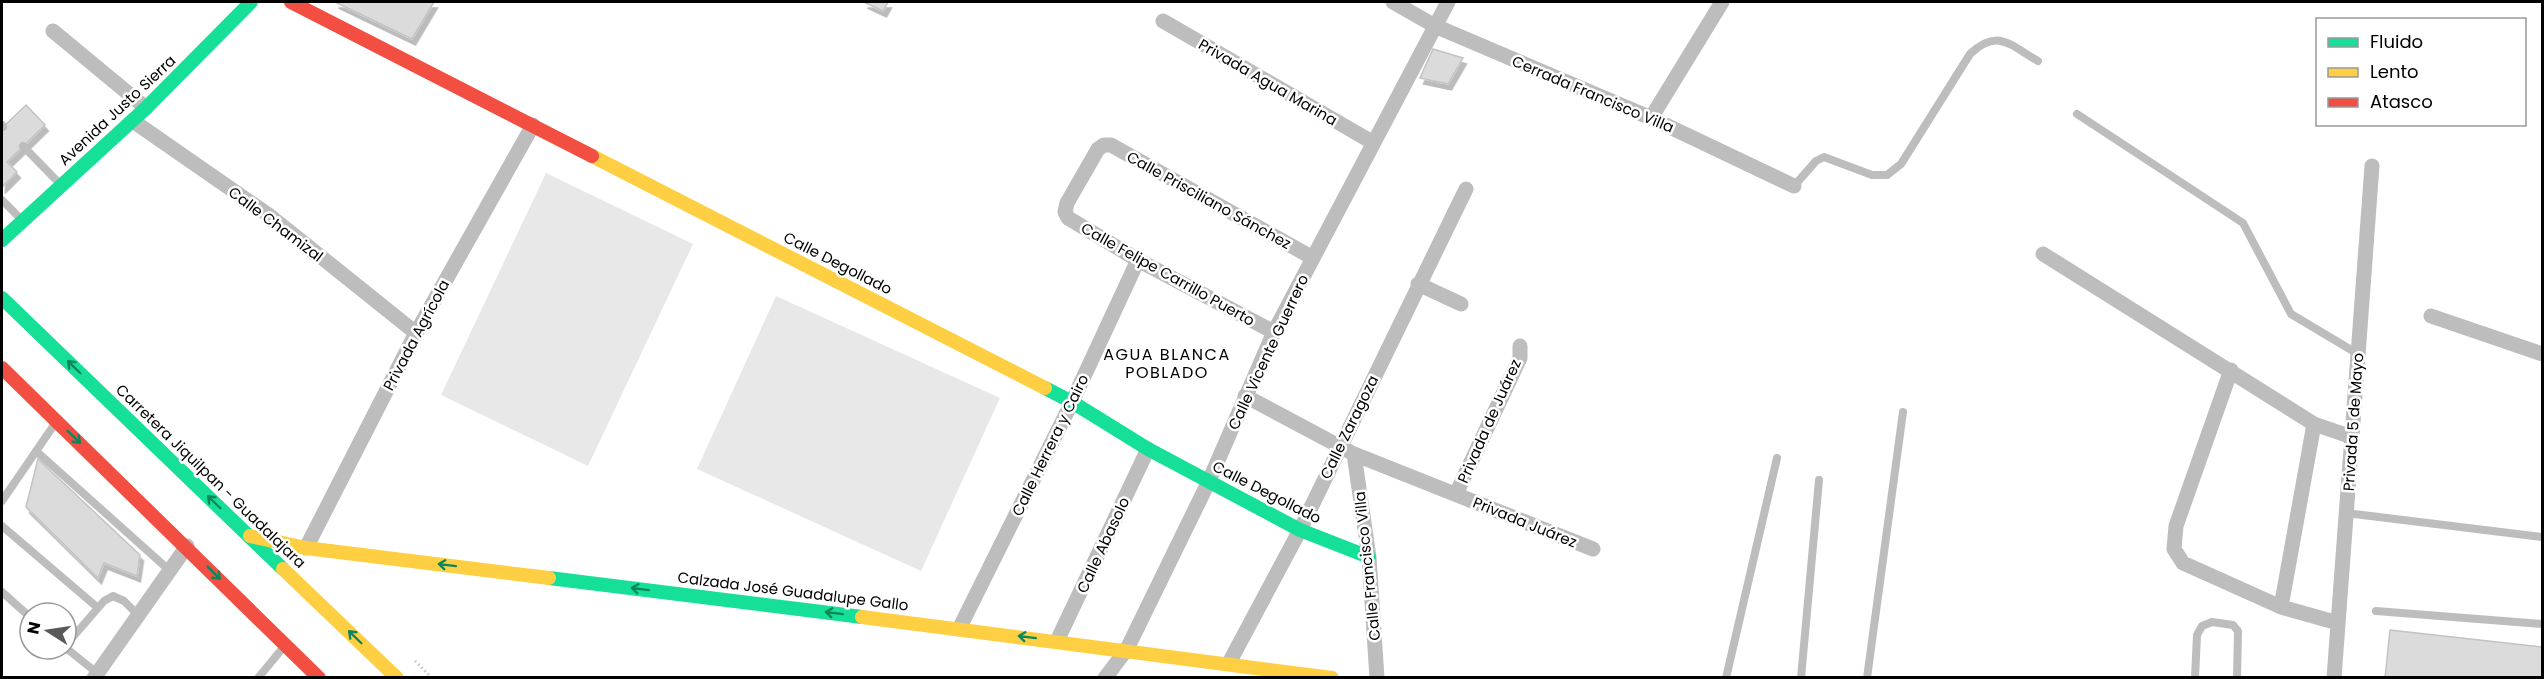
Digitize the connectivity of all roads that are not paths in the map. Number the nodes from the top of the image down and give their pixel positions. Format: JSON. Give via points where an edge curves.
{"nodes":[{"id":1,"x":251,"y":2,"type":"edge"},
{"id":2,"x":291,"y":2,"type":"edge"},
{"id":3,"x":1393,"y":2,"type":"edge"},
{"id":4,"x":1448,"y":2,"type":"edge"},
{"id":5,"x":1722,"y":2,"type":"edge"},
{"id":6,"x":1163,"y":21,"type":"dead end"},
{"id":7,"x":1435,"y":26,"type":"junction"},
{"id":8,"x":53,"y":31,"type":"dead end"},
{"id":9,"x":2038,"y":61,"type":"dead end"},
{"id":10,"x":146,"y":108,"type":"junction"},
{"id":11,"x":2077,"y":114,"type":"dead end"},
{"id":12,"x":1651,"y":118,"type":"junction"},
{"id":13,"x":132,"y":121,"type":"junction"},
{"id":14,"x":532,"y":125,"type":"junction"},
{"id":15,"x":1372,"y":142,"type":"junction"},
{"id":16,"x":23,"y":146,"type":"dead end"},
{"id":17,"x":2372,"y":166,"type":"dead end"},
{"id":18,"x":61,"y":185,"type":"junction"},
{"id":19,"x":1794,"y":186,"type":"joint"},
{"id":20,"x":1466,"y":189,"type":"dead end"},
{"id":21,"x":2,"y":201,"type":"edge"},
{"id":22,"x":1065,"y":212,"type":"joint"},
{"id":23,"x":22,"y":220,"type":"junction"},
{"id":24,"x":2,"y":240,"type":"edge"},
{"id":25,"x":2043,"y":254,"type":"dead end"},
{"id":26,"x":1314,"y":258,"type":"junction"},
{"id":27,"x":1138,"y":260,"type":"junction"},
{"id":28,"x":1418,"y":284,"type":"junction"},
{"id":29,"x":2,"y":298,"type":"edge"},
{"id":30,"x":1461,"y":304,"type":"dead end"},
{"id":31,"x":2431,"y":316,"type":"dead end"},
{"id":32,"x":1274,"y":332,"type":"junction"},
{"id":33,"x":416,"y":333,"type":"junction"},
{"id":34,"x":1520,"y":346,"type":"dead end"},
{"id":35,"x":2358,"y":354,"type":"junction"},
{"id":36,"x":2542,"y":354,"type":"edge"},
{"id":37,"x":2,"y":368,"type":"edge"},
{"id":38,"x":2231,"y":370,"type":"junction"},
{"id":39,"x":1245,"y":396,"type":"junction"},
{"id":40,"x":1072,"y":402,"type":"junction"},
{"id":41,"x":1903,"y":412,"type":"dead end"},
{"id":42,"x":57,"y":421,"type":"junction"},
{"id":43,"x":2314,"y":424,"type":"junction"},
{"id":44,"x":2352,"y":437,"type":"junction"},
{"id":45,"x":1148,"y":449,"type":"junction"},
{"id":46,"x":1347,"y":450,"type":"junction"},
{"id":47,"x":36,"y":451,"type":"junction"},
{"id":48,"x":1777,"y":459,"type":"dead end"},
{"id":49,"x":1819,"y":480,"type":"dead end"},
{"id":50,"x":1209,"y":481,"type":"junction"},
{"id":51,"x":1456,"y":494,"type":"junction"},
{"id":52,"x":2,"y":501,"type":"edge"},
{"id":53,"x":2346,"y":513,"type":"junction"},
{"id":54,"x":2,"y":526,"type":"edge"},
{"id":55,"x":1300,"y":530,"type":"junction"},
{"id":56,"x":250,"y":536,"type":"junction"},
{"id":57,"x":2542,"y":537,"type":"edge"},
{"id":58,"x":187,"y":546,"type":"junction"},
{"id":59,"x":306,"y":548,"type":"junction"},
{"id":60,"x":1593,"y":549,"type":"dead end"},
{"id":61,"x":1369,"y":557,"type":"junction"},
{"id":62,"x":169,"y":570,"type":"junction"},
{"id":63,"x":2,"y":592,"type":"edge"},
{"id":64,"x":18,"y":606,"type":"edge"},
{"id":65,"x":2281,"y":607,"type":"junction"},
{"id":66,"x":98,"y":608,"type":"junction"},
{"id":67,"x":2376,"y":611,"type":"dead end"},
{"id":68,"x":138,"y":615,"type":"junction"},
{"id":69,"x":2338,"y":623,"type":"junction"},
{"id":70,"x":2542,"y":624,"type":"edge"},
{"id":71,"x":959,"y":629,"type":"junction"},
{"id":72,"x":78,"y":632,"type":"edge"},
{"id":73,"x":1057,"y":640,"type":"junction"},
{"id":74,"x":285,"y":645,"type":"junction"},
{"id":75,"x":1127,"y":649,"type":"junction"},
{"id":76,"x":78,"y":658,"type":"edge"},
{"id":77,"x":1229,"y":663,"type":"junction"},
{"id":78,"x":95,"y":675,"type":"edge"},
{"id":79,"x":258,"y":678,"type":"edge"},
{"id":80,"x":319,"y":678,"type":"edge"},
{"id":81,"x":397,"y":678,"type":"edge"},
{"id":82,"x":1105,"y":678,"type":"edge"},
{"id":83,"x":1332,"y":678,"type":"edge"},
{"id":84,"x":1377,"y":678,"type":"edge"},
{"id":85,"x":1726,"y":678,"type":"edge"},
{"id":86,"x":1801,"y":678,"type":"edge"},
{"id":87,"x":1867,"y":678,"type":"edge"},
{"id":88,"x":2195,"y":678,"type":"edge"},
{"id":89,"x":2237,"y":678,"type":"edge"},
{"id":90,"x":2334,"y":678,"type":"edge"}],
"edges":[{"from":1,"to":10,"type":"main road","name":"Avenida Justo Sierra"},
{"from":2,"to":14,"type":"main road","name":"Calle Degollado"},
{"from":3,"to":7,"type":"street","name":"Cerrada Francisco Villa"},
{"from":4,"to":7,"type":"street","name":"Calle Vicente Guerrero"},
{"from":5,"to":12,"type":"street"},
{"from":6,"to":15,"type":"street","name":"Privada Agua Marina"},
{"from":7,"to":12,"type":"street","name":"Cerrada Francisco Villa"},
{"from":7,"to":15,"type":"street","name":"Calle Vicente Guerrero"},
{"from":8,"to":10,"type":"street"},
{"from":9,"to":19,"type":"lane","via":[[2006,42],[1991,39],[1982,43],[1970,54],[1901,164],[1887,175],[1872,175],[1824,157]]},
{"from":10,"to":13,"type":"main road","name":"Avenida Justo Sierra"},
{"from":11,"to":35,"type":"lane","via":[[2243,223],[2291,314]]},
{"from":12,"to":19,"type":"street","name":"Cerrada Francisco Villa"},
{"from":13,"to":18,"type":"main road","name":"Avenida Justo Sierra"},
{"from":13,"to":33,"type":"street","name":"Calle Chamizal","via":[[270,216]]},
{"from":14,"to":33,"type":"street","name":"Privada Agrícola"},
{"from":14,"to":40,"type":"main road","name":"Calle Degollado"},
{"from":15,"to":26,"type":"street","name":"Calle Vicente Guerrero"},
{"from":16,"to":18,"type":"lane"},
{"from":17,"to":35,"type":"street","name":"Privada 5 de Mayo"},
{"from":18,"to":23,"type":"main road","name":"Avenida Justo Sierra"},
{"from":20,"to":28,"type":"street","name":"Calle Zaragoza"},
{"from":21,"to":23,"type":"lane"},
{"from":22,"to":26,"type":"street","name":"Calle Prisciliano Sánchez","via":[[1098,149],[1111,145]]},
{"from":22,"to":27,"type":"street","name":"Calle Felipe Carrillo Puerto","via":[[1068,218]]},
{"from":23,"to":24,"type":"main road","name":"Avenida Justo Sierra"},
{"from":25,"to":38,"type":"street"},
{"from":26,"to":32,"type":"street","name":"Calle Vicente Guerrero"},
{"from":27,"to":32,"type":"street","name":"Calle Felipe Carrillo Puerto"},
{"from":27,"to":40,"type":"street","name":"Calle Herrera y Cairo"},
{"from":28,"to":30,"type":"street"},
{"from":28,"to":46,"type":"street","name":"Calle Zaragoza"},
{"from":56,"to":29,"type":"main road","name":"Carretera Jiquilpan - Guadalajara","one_way":true},
{"from":31,"to":36,"type":"street"},
{"from":32,"to":39,"type":"street","name":"Calle Vicente Guerrero"},
{"from":33,"to":59,"type":"street","name":"Privada Agrícola"},
{"from":34,"to":51,"type":"street","name":"Privada de Juárez","via":[[1520,358]]},
{"from":35,"to":44,"type":"street","name":"Privada 5 de Mayo"},
{"from":37,"to":42,"type":"main road"},
{"from":38,"to":43,"type":"street"},
{"from":38,"to":65,"type":"street","via":[[2176,526],[2174,549],[2183,563]]},
{"from":39,"to":46,"type":"street","name":"Privada Juárez"},
{"from":39,"to":50,"type":"street","name":"Calle Vicente Guerrero"},
{"from":40,"to":45,"type":"main road","name":"Calle Degollado"},
{"from":40,"to":71,"type":"street","name":"Calle Herrera y Cairo"},
{"from":41,"to":87,"type":"lane"},
{"from":42,"to":47,"type":"lane"},
{"from":42,"to":58,"type":"main road","one_way":true},
{"from":43,"to":44,"type":"street"},
{"from":43,"to":65,"type":"street"},
{"from":44,"to":53,"type":"street","name":"Privada 5 de Mayo"},
{"from":45,"to":50,"type":"main road","name":"Calle Degollado"},
{"from":45,"to":73,"type":"street","name":"Calle Abasolo"},
{"from":46,"to":51,"type":"street","name":"Privada Juárez"},
{"from":46,"to":55,"type":"street","name":"Calle Zaragoza"},
{"from":46,"to":61,"type":"street","name":"Calle Francisco Villa"},
{"from":47,"to":52,"type":"lane"},
{"from":47,"to":62,"type":"lane"},
{"from":48,"to":85,"type":"lane"},
{"from":49,"to":86,"type":"lane"},
{"from":50,"to":55,"type":"main road","name":"Calle Degollado"},
{"from":50,"to":75,"type":"street","name":"Calle Vicente Guerrero"},
{"from":51,"to":60,"type":"street","name":"Privada Juárez"},
{"from":53,"to":57,"type":"lane"},
{"from":53,"to":69,"type":"street","name":"Privada 5 de Mayo"},
{"from":54,"to":66,"type":"lane"},
{"from":55,"to":61,"type":"main road","name":"Calle Degollado"},
{"from":55,"to":77,"type":"street","name":"Calle Zaragoza"},
{"from":56,"to":59,"type":"main road","name":"Calzada José Guadalupe Gallo"},
{"from":81,"to":56,"type":"main road","name":"Carretera Jiquilpan - Guadalajara","one_way":true},
{"from":58,"to":62,"type":"street"},
{"from":58,"to":74,"type":"main road","one_way":true},
{"from":71,"to":59,"type":"main road","name":"Calzada José Guadalupe Gallo","one_way":true},
{"from":61,"to":84,"type":"street","name":"Calle Francisco Villa"},
{"from":62,"to":68,"type":"street"},
{"from":63,"to":64,"type":"lane"},
{"from":65,"to":69,"type":"street"},
{"from":66,"to":68,"type":"lane","via":[[114,596]]},
{"from":66,"to":72,"type":"lane"},
{"from":67,"to":70,"type":"lane"},
{"from":68,"to":78,"type":"street"},
{"from":69,"to":90,"type":"street","name":"Privada 5 de Mayo"},
{"from":73,"to":71,"type":"main road","name":"Calzada José Guadalupe Gallo","one_way":true},
{"from":73,"to":75,"type":"main road","name":"Calzada José Guadalupe Gallo"},
{"from":74,"to":79,"type":"lane"},
{"from":74,"to":80,"type":"main road"},
{"from":75,"to":77,"type":"main road","name":"Calzada José Guadalupe Gallo"},
{"from":75,"to":82,"type":"street","name":"Calle Vicente Guerrero"},
{"from":76,"to":78,"type":"lane"},
{"from":77,"to":83,"type":"main road","name":"Calzada José Guadalupe Gallo"},
{"from":88,"to":89,"type":"lane","via":[[2197,635],[2202,626],[2212,622],[2233,626],[2238,631]]}]}
